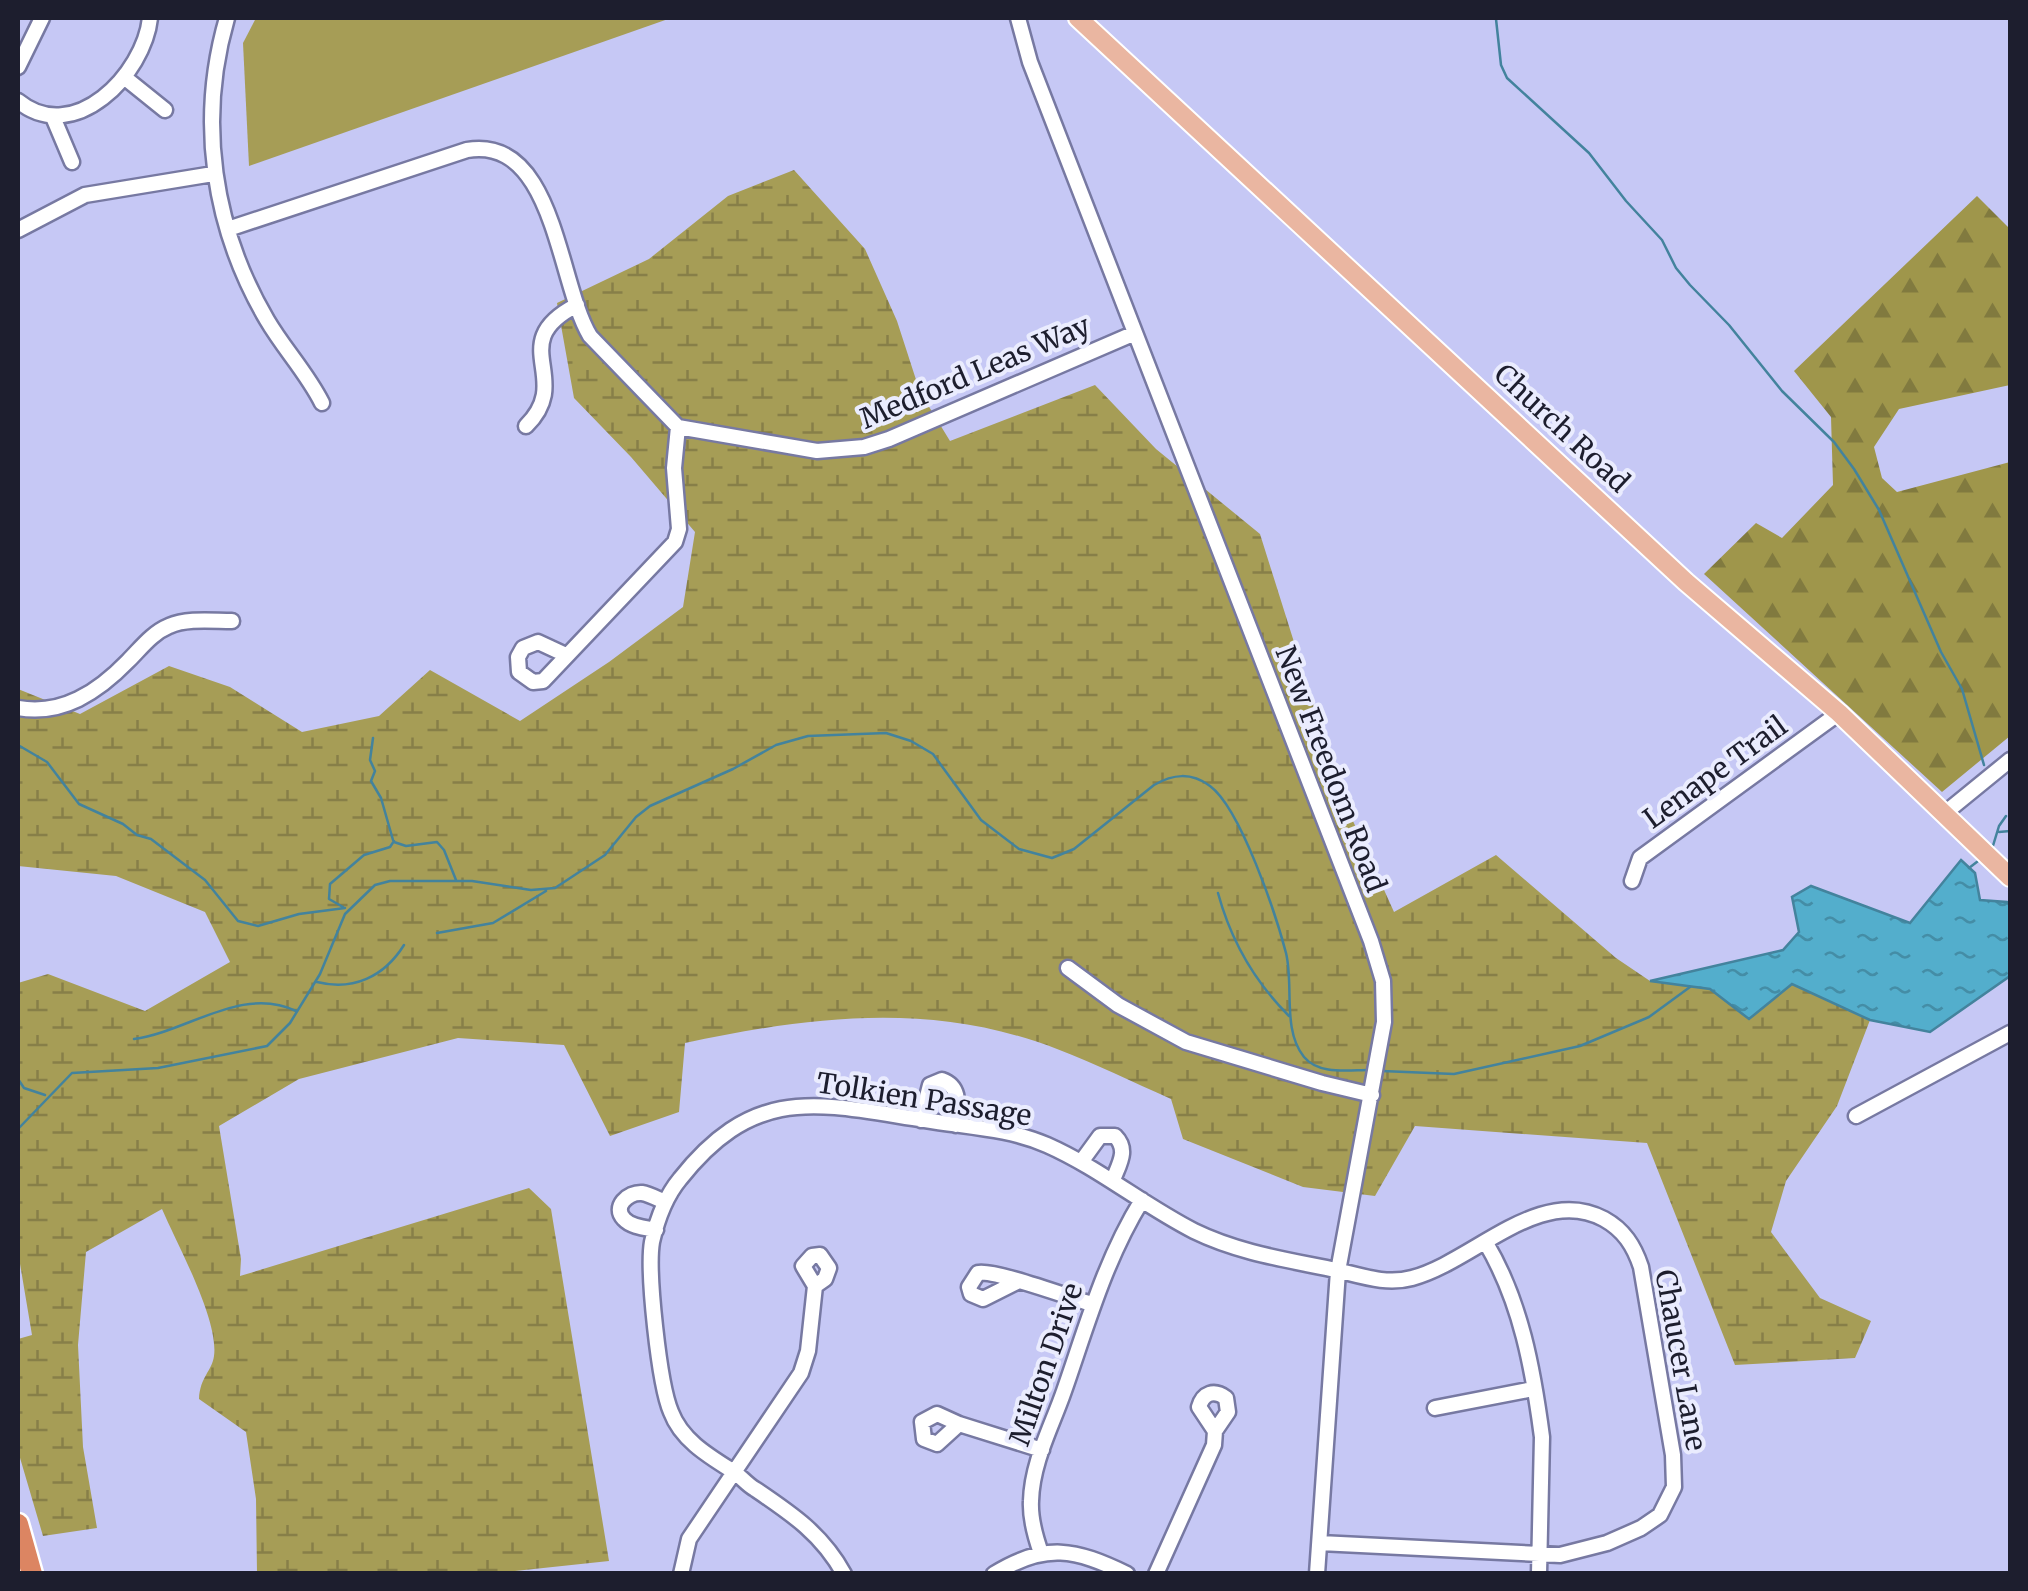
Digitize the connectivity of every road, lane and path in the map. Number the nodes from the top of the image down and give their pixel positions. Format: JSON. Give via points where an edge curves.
{"nodes":[{"id":1,"x":42,"y":18,"type":"edge"},
{"id":2,"x":150,"y":18,"type":"edge"},
{"id":3,"x":227,"y":18,"type":"edge"},
{"id":4,"x":1018,"y":18,"type":"edge"},
{"id":5,"x":1078,"y":18,"type":"edge"},
{"id":6,"x":18,"y":66,"type":"edge"},
{"id":7,"x":124,"y":77,"type":"junction"},
{"id":8,"x":18,"y":101,"type":"edge"},
{"id":9,"x":165,"y":110,"type":"dead end"},
{"id":10,"x":53,"y":117,"type":"junction"},
{"id":11,"x":72,"y":162,"type":"dead end"},
{"id":12,"x":213,"y":174,"type":"junction"},
{"id":13,"x":228,"y":228,"type":"junction"},
{"id":14,"x":18,"y":230,"type":"edge"},
{"id":15,"x":577,"y":306,"type":"junction"},
{"id":16,"x":1135,"y":333,"type":"junction"},
{"id":17,"x":322,"y":403,"type":"dead end"},
{"id":18,"x":526,"y":426,"type":"dead end"},
{"id":19,"x":678,"y":427,"type":"junction"},
{"id":20,"x":232,"y":621,"type":"dead end"},
{"id":21,"x":566,"y":656,"type":"dead end"},
{"id":22,"x":18,"y":708,"type":"edge"},
{"id":23,"x":1839,"y":713,"type":"junction"},
{"id":24,"x":2010,"y":760,"type":"edge"},
{"id":25,"x":1944,"y":813,"type":"junction"},
{"id":26,"x":2005,"y":871,"type":"edge"},
{"id":27,"x":1632,"y":881,"type":"dead end"},
{"id":28,"x":1068,"y":968,"type":"dead end"},
{"id":29,"x":2010,"y":1033,"type":"edge"},
{"id":30,"x":1373,"y":1090,"type":"junction"},
{"id":31,"x":1856,"y":1116,"type":"dead end"},
{"id":32,"x":921,"y":1120,"type":"junction"},
{"id":33,"x":956,"y":1125,"type":"junction"},
{"id":34,"x":1081,"y":1162,"type":"junction"},
{"id":35,"x":1113,"y":1180,"type":"junction"},
{"id":36,"x":1142,"y":1200,"type":"junction"},
{"id":37,"x":665,"y":1202,"type":"junction"},
{"id":38,"x":656,"y":1230,"type":"junction"},
{"id":39,"x":1486,"y":1243,"type":"junction"},
{"id":40,"x":1338,"y":1271,"type":"junction"},
{"id":41,"x":1017,"y":1282,"type":"dead end"},
{"id":42,"x":814,"y":1286,"type":"dead end"},
{"id":43,"x":1092,"y":1304,"type":"junction"},
{"id":44,"x":1532,"y":1388,"type":"junction"},
{"id":45,"x":1435,"y":1408,"type":"dead end"},
{"id":46,"x":960,"y":1424,"type":"dead end"},
{"id":47,"x":1215,"y":1431,"type":"dead end"},
{"id":48,"x":1042,"y":1450,"type":"junction"},
{"id":49,"x":734,"y":1471,"type":"junction"},
{"id":50,"x":18,"y":1524,"type":"edge"},
{"id":51,"x":1320,"y":1542,"type":"junction"},
{"id":52,"x":1041,"y":1553,"type":"junction"},
{"id":53,"x":1540,"y":1556,"type":"junction"},
{"id":54,"x":32,"y":1574,"type":"edge"},
{"id":55,"x":681,"y":1574,"type":"edge"},
{"id":56,"x":844,"y":1574,"type":"edge"},
{"id":57,"x":994,"y":1574,"type":"edge"},
{"id":58,"x":1128,"y":1574,"type":"edge"},
{"id":59,"x":1156,"y":1574,"type":"edge"},
{"id":60,"x":1317,"y":1574,"type":"edge"},
{"id":61,"x":1539,"y":1574,"type":"edge"}],
"edges":[{"from":1,"to":6,"type":"street"},
{"from":2,"to":7,"type":"street","via":[[144,46]]},
{"from":3,"to":12,"type":"street","via":[[215,79]]},
{"from":4,"to":16,"type":"street","name":"New Freedom Road"},
{"from":5,"to":23,"type":"main road","name":"Church Road","via":[[1688,583]]},
{"from":7,"to":9,"type":"street"},
{"from":7,"to":10,"type":"street","via":[[82,110]]},
{"from":8,"to":10,"type":"street"},
{"from":10,"to":11,"type":"street"},
{"from":12,"to":13,"type":"street"},
{"from":12,"to":14,"type":"street","via":[[85,195]]},
{"from":13,"to":15,"type":"street","via":[[467,150],[499,150],[530,179]]},
{"from":13,"to":17,"type":"street","via":[[265,316]]},
{"from":15,"to":18,"type":"street","via":[[546,328],[544,401]]},
{"from":15,"to":19,"type":"street","via":[[590,336]]},
{"from":16,"to":19,"type":"street","name":"Medford Leas Way","via":[[864,447],[817,451]]},
{"from":16,"to":30,"type":"street","name":"New Freedom Road","via":[[1371,941],[1386,1000]]},
{"from":19,"to":21,"type":"street","via":[[675,542]]},
{"from":20,"to":22,"type":"street","via":[[167,626],[81,699],[55,708]]},
{"from":23,"to":25,"type":"main road","name":"Church Road"},
{"from":23,"to":27,"type":"street","name":"Lenape Trail","via":[[1640,858]]},
{"from":24,"to":25,"type":"street"},
{"from":25,"to":26,"type":"main road","name":"Church Road"},
{"from":28,"to":30,"type":"street","via":[[1186,1042],[1322,1084]]},
{"from":29,"to":31,"type":"street"},
{"from":30,"to":40,"type":"street","name":"New Freedom Road"},
{"from":32,"to":33,"type":"street","name":"Tolkien Passage"},
{"from":32,"to":33,"type":"street","via":[[930,1085],[942,1080],[958,1096]]},
{"from":32,"to":37,"type":"street","name":"Tolkien Passage","via":[[817,1104],[761,1114],[712,1144]]},
{"from":33,"to":34,"type":"street","name":"Tolkien Passage","via":[[1022,1135]]},
{"from":34,"to":35,"type":"street","name":"Tolkien Passage"},
{"from":34,"to":35,"type":"street","via":[[1100,1136],[1116,1136],[1123,1154]]},
{"from":35,"to":36,"type":"street","name":"Tolkien Passage"},
{"from":36,"to":40,"type":"street","name":"Tolkien Passage","via":[[1231,1246]]},
{"from":36,"to":43,"type":"street","name":"Milton Drive"},
{"from":37,"to":38,"type":"street","name":"Tolkien Passage"},
{"from":37,"to":38,"type":"street","via":[[636,1193],[620,1208],[628,1222]]},
{"from":38,"to":49,"type":"street","name":"Tolkien Passage","via":[[653,1293],[670,1410],[692,1442]]},
{"from":39,"to":40,"type":"street","name":"Chaucer Lane","via":[[1404,1280]]},
{"from":39,"to":44,"type":"street","via":[[1518,1309]]},
{"from":39,"to":53,"type":"street","name":"Chaucer Lane","via":[[1556,1210],[1578,1210],[1618,1228],[1641,1267],[1673,1455],[1672,1497],[1660,1515],[1630,1534],[1583,1552]]},
{"from":40,"to":51,"type":"street","name":"New Freedom Road"},
{"from":41,"to":43,"type":"street"},
{"from":42,"to":49,"type":"street","via":[[800,1372]]},
{"from":43,"to":48,"type":"street","name":"Milton Drive"},
{"from":44,"to":45,"type":"street"},
{"from":44,"to":53,"type":"street","via":[[1542,1437]]},
{"from":46,"to":48,"type":"street"},
{"from":47,"to":59,"type":"street"},
{"from":48,"to":52,"type":"street","name":"Milton Drive","via":[[1031,1500]]},
{"from":49,"to":55,"type":"street","via":[[689,1539]]},
{"from":49,"to":56,"type":"street","name":"Tolkien Passage","via":[[813,1530]]},
{"from":50,"to":54,"type":"highway"},
{"from":51,"to":53,"type":"street","name":"Chaucer Lane"},
{"from":51,"to":60,"type":"street","name":"New Freedom Road"},
{"from":52,"to":57,"type":"street"},
{"from":52,"to":58,"type":"street","via":[[1075,1552]]},
{"from":53,"to":61,"type":"street"}]}
